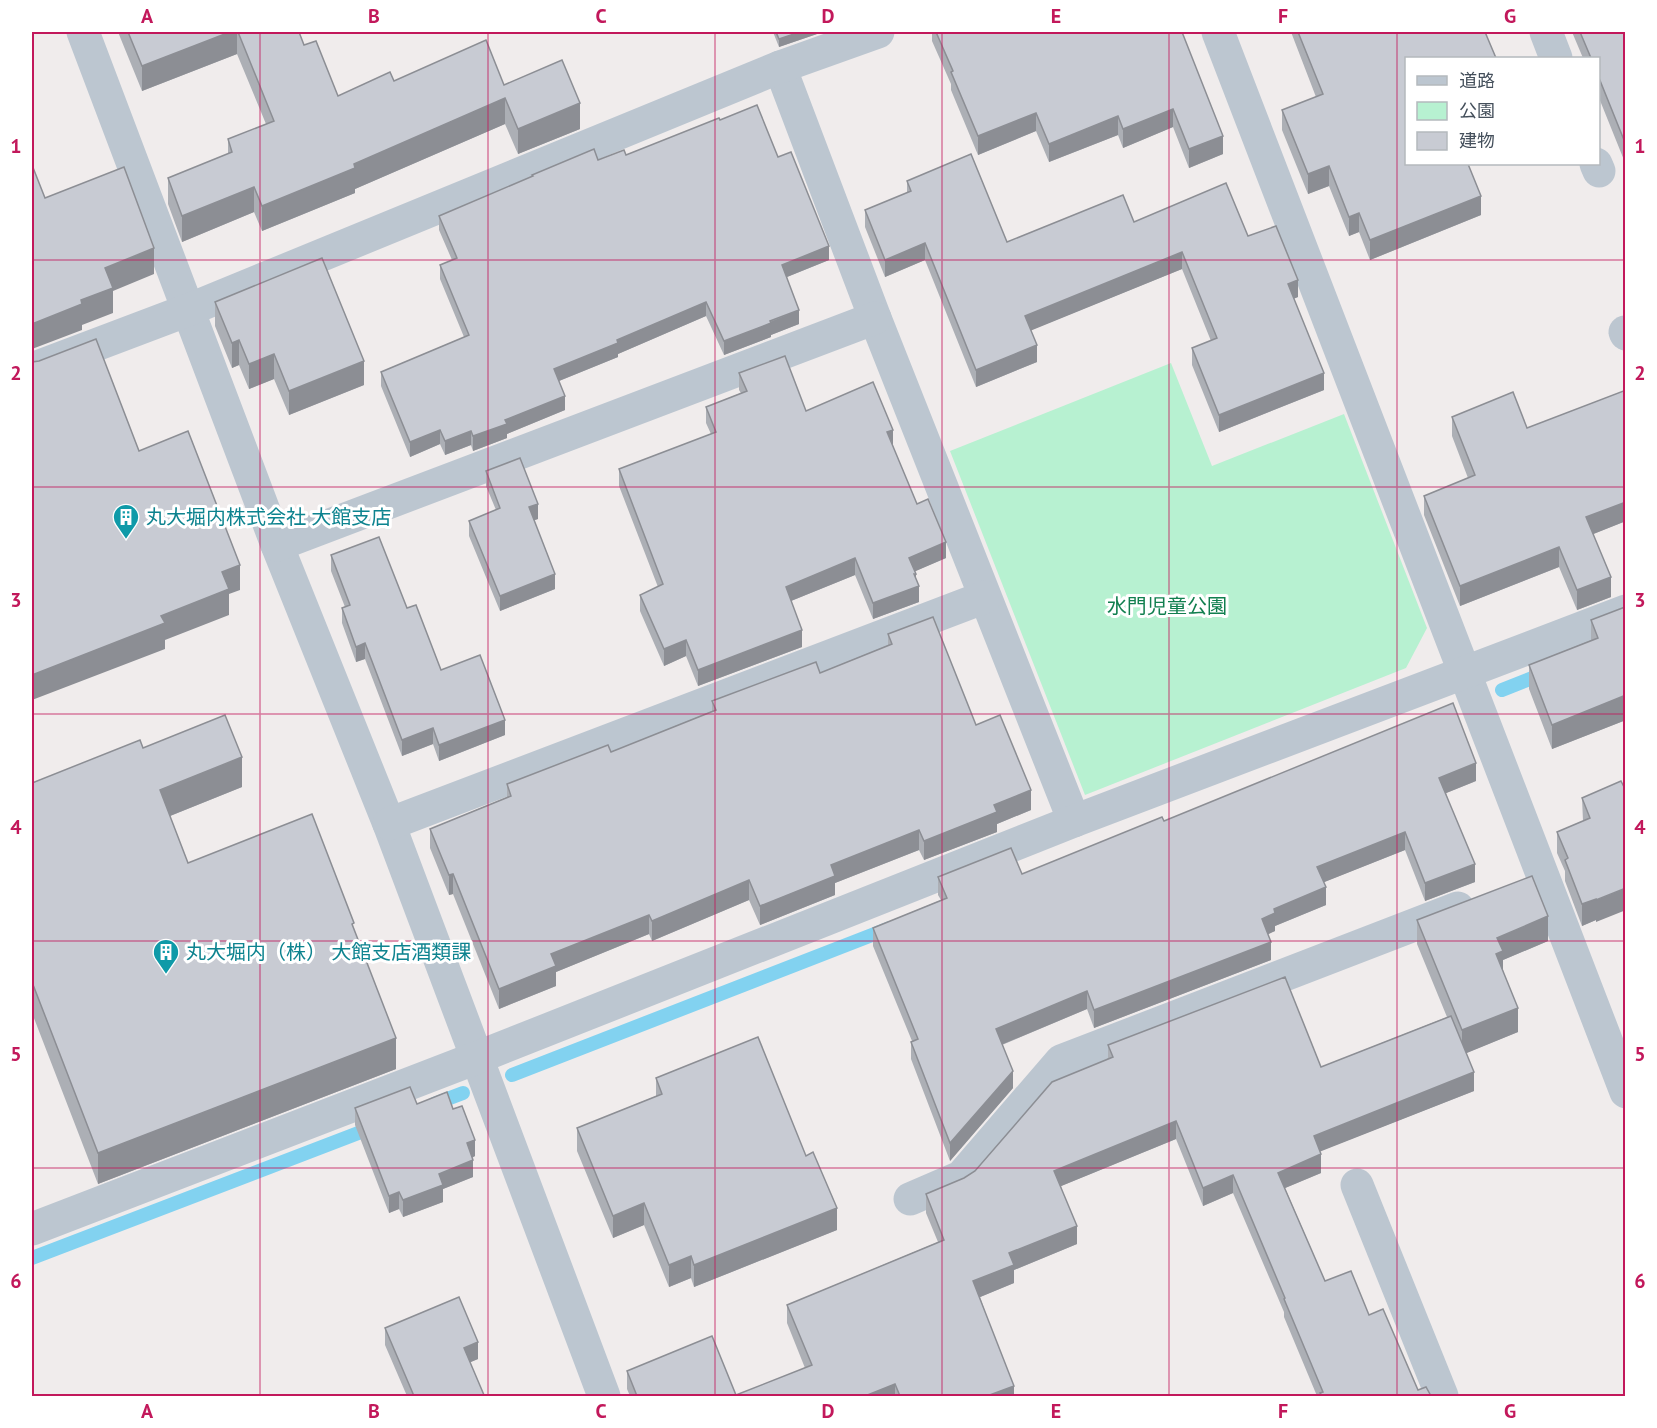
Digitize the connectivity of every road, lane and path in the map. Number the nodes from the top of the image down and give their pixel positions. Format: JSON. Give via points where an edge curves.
{"nodes":[{"id":1,"x":83,"y":32,"type":"edge"},
{"id":2,"x":878,"y":32,"type":"edge"},
{"id":3,"x":1218,"y":32,"type":"edge"},
{"id":4,"x":1546,"y":32,"type":"edge"},
{"id":5,"x":1556,"y":57,"type":"edge"},
{"id":6,"x":780,"y":67,"type":"junction"},
{"id":7,"x":188,"y":310,"type":"junction"},
{"id":8,"x":875,"y":318,"type":"junction"},
{"id":9,"x":32,"y":369,"type":"edge"},
{"id":10,"x":277,"y":545,"type":"junction"},
{"id":11,"x":985,"y":597,"type":"junction"},
{"id":12,"x":1626,"y":611,"type":"edge"},
{"id":13,"x":1464,"y":672,"type":"junction"},
{"id":14,"x":1074,"y":821,"type":"junction"},
{"id":15,"x":389,"y":824,"type":"junction"},
{"id":16,"x":1486,"y":897,"type":"edge"},
{"id":17,"x":476,"y":1058,"type":"junction"},
{"id":18,"x":1626,"y":1092,"type":"edge"},
{"id":19,"x":1357,"y":1185,"type":"dead end"},
{"id":20,"x":910,"y":1199,"type":"dead end"},
{"id":21,"x":32,"y":1229,"type":"edge"},
{"id":22,"x":604,"y":1396,"type":"edge"},
{"id":23,"x":1442,"y":1396,"type":"edge"}],
"edges":[{"from":1,"to":7,"type":"street"},
{"from":2,"to":6,"type":"street"},
{"from":3,"to":13,"type":"street"},
{"from":4,"to":5,"type":"street"},
{"from":6,"to":7,"type":"street"},
{"from":6,"to":8,"type":"street"},
{"from":7,"to":9,"type":"street"},
{"from":7,"to":10,"type":"street"},
{"from":8,"to":10,"type":"street"},
{"from":8,"to":11,"type":"street"},
{"from":10,"to":15,"type":"street"},
{"from":11,"to":14,"type":"street"},
{"from":11,"to":15,"type":"street"},
{"from":12,"to":13,"type":"street"},
{"from":13,"to":14,"type":"street"},
{"from":13,"to":18,"type":"street","via":[[1531,880]]},
{"from":14,"to":17,"type":"street"},
{"from":15,"to":17,"type":"street"},
{"from":16,"to":20,"type":"street","via":[[1061,1061],[961,1177]]},
{"from":17,"to":21,"type":"street"},
{"from":17,"to":22,"type":"street"},
{"from":19,"to":23,"type":"street"}]}
